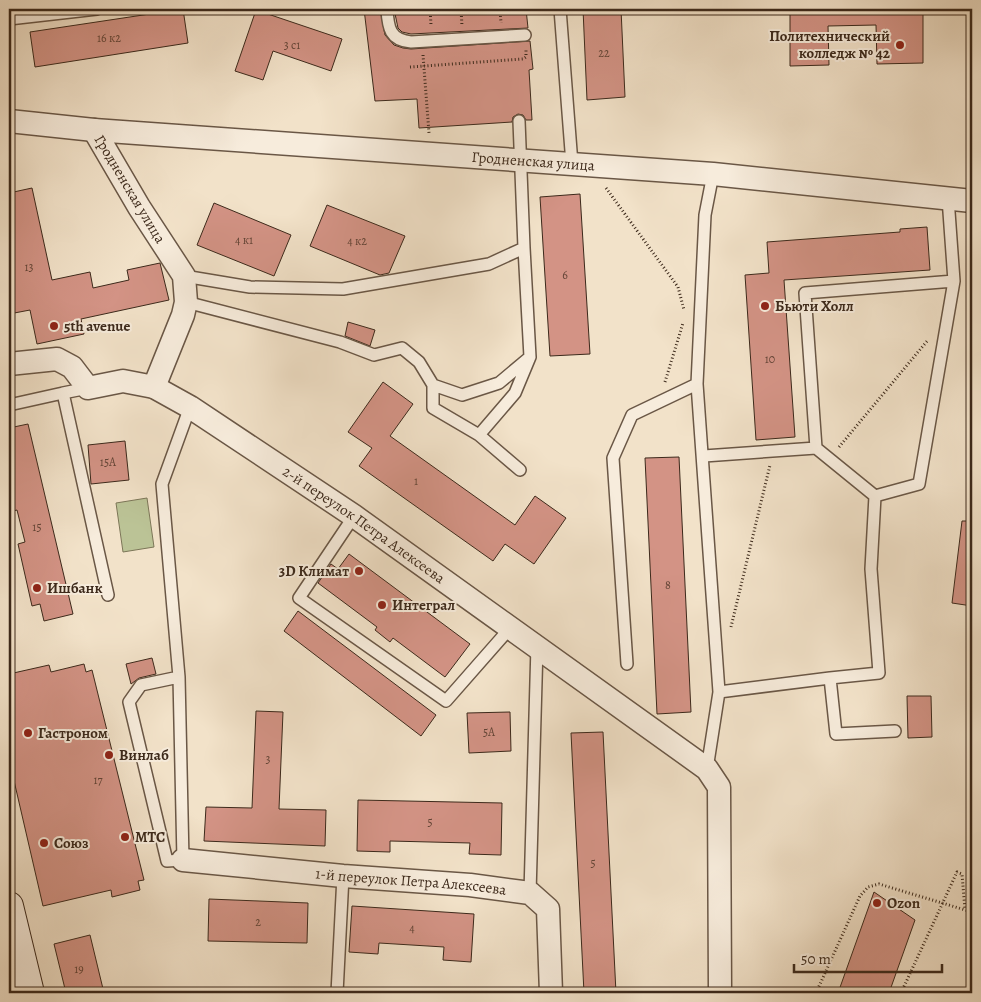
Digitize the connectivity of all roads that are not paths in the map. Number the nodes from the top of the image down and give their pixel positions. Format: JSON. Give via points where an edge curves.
{"nodes":[{"id":1,"x":98,"y":9,"type":"edge"},
{"id":2,"x":387,"y":9,"type":"edge"},
{"id":3,"x":560,"y":9,"type":"edge"},
{"id":4,"x":9,"y":19,"type":"edge"},
{"id":5,"x":525,"y":34,"type":"road end"},
{"id":6,"x":9,"y":120,"type":"edge"},
{"id":7,"x":519,"y":121,"type":"dead end"},
{"id":8,"x":94,"y":130,"type":"junction"},
{"id":9,"x":520,"y":160,"type":"junction"},
{"id":10,"x":581,"y":165,"type":"junction"},
{"id":11,"x":713,"y":174,"type":"junction"},
{"id":12,"x":948,"y":198,"type":"junction"},
{"id":13,"x":972,"y":201,"type":"edge"},
{"id":14,"x":524,"y":248,"type":"junction"},
{"id":15,"x":184,"y":276,"type":"junction"},
{"id":16,"x":954,"y":282,"type":"junction"},
{"id":17,"x":186,"y":302,"type":"junction"},
{"id":18,"x":530,"y":357,"type":"junction"},
{"id":19,"x":9,"y":364,"type":"edge"},
{"id":20,"x":697,"y":384,"type":"junction"},
{"id":21,"x":433,"y":385,"type":"junction"},
{"id":22,"x":154,"y":387,"type":"junction"},
{"id":23,"x":88,"y":388,"type":"junction"},
{"id":24,"x":62,"y":393,"type":"junction"},
{"id":25,"x":9,"y":404,"type":"edge"},
{"id":26,"x":190,"y":407,"type":"junction"},
{"id":27,"x":479,"y":435,"type":"junction"},
{"id":28,"x":816,"y":448,"type":"junction"},
{"id":29,"x":704,"y":456,"type":"junction"},
{"id":30,"x":520,"y":470,"type":"dead end"},
{"id":31,"x":874,"y":496,"type":"junction"},
{"id":32,"x":354,"y":516,"type":"junction"},
{"id":33,"x":108,"y":595,"type":"dead end"},
{"id":34,"x":511,"y":627,"type":"junction"},
{"id":35,"x":537,"y":646,"type":"junction"},
{"id":36,"x":627,"y":664,"type":"dead end"},
{"id":37,"x":179,"y":677,"type":"junction"},
{"id":38,"x":830,"y":678,"type":"junction"},
{"id":39,"x":719,"y":692,"type":"junction"},
{"id":40,"x":895,"y":731,"type":"dead end"},
{"id":41,"x":707,"y":769,"type":"junction"},
{"id":42,"x":183,"y":860,"type":"junction"},
{"id":43,"x":343,"y":876,"type":"junction"},
{"id":44,"x":530,"y":893,"type":"junction"},
{"id":45,"x":9,"y":906,"type":"edge"},
{"id":46,"x":30,"y":993,"type":"edge"},
{"id":47,"x":338,"y":993,"type":"edge"},
{"id":48,"x":551,"y":993,"type":"edge"},
{"id":49,"x":720,"y":993,"type":"edge"}],
"edges":[{"from":1,"to":4,"type":"lane"},
{"from":2,"to":5,"type":"lane","via":[[389,29],[400,41]]},
{"from":3,"to":10,"type":"lane"},
{"from":6,"to":8,"type":"street","name":"Гродненская улица"},
{"from":7,"to":9,"type":"lane"},
{"from":8,"to":9,"type":"street","name":"Гродненская улица"},
{"from":8,"to":15,"type":"street","name":"Гродненская улица"},
{"from":9,"to":10,"type":"street","name":"Гродненская улица"},
{"from":9,"to":14,"type":"lane"},
{"from":10,"to":11,"type":"street","name":"Гродненская улица"},
{"from":11,"to":12,"type":"street","name":"Гродненская улица"},
{"from":11,"to":20,"type":"lane","via":[[706,214]]},
{"from":12,"to":13,"type":"street","name":"Гродненская улица"},
{"from":12,"to":16,"type":"lane"},
{"from":14,"to":15,"type":"lane","via":[[489,264],[343,290],[250,287]]},
{"from":14,"to":18,"type":"lane"},
{"from":15,"to":17,"type":"street","name":"Гродненская улица"},
{"from":16,"to":28,"type":"lane","via":[[805,293]]},
{"from":16,"to":31,"type":"lane","via":[[919,484]]},
{"from":17,"to":21,"type":"lane","via":[[340,342],[374,355],[402,348],[419,362]]},
{"from":17,"to":22,"type":"street","name":"Гродненская улица"},
{"from":18,"to":21,"type":"lane","via":[[499,383],[462,395]]},
{"from":18,"to":27,"type":"lane","via":[[515,392]]},
{"from":19,"to":23,"type":"street","via":[[56,358],[72,366]]},
{"from":20,"to":29,"type":"lane"},
{"from":20,"to":36,"type":"lane","via":[[632,415],[613,458]]},
{"from":21,"to":27,"type":"lane","via":[[433,408]]},
{"from":22,"to":23,"type":"street","name":"2-й переулок Петра Алексеева","via":[[123,381]]},
{"from":22,"to":26,"type":"street","name":"2-й переулок Петра Алексеева"},
{"from":23,"to":24,"type":"lane"},
{"from":24,"to":25,"type":"lane"},
{"from":24,"to":33,"type":"lane"},
{"from":26,"to":32,"type":"street","name":"2-й переулок Петра Алексеева"},
{"from":26,"to":37,"type":"lane","via":[[162,484]]},
{"from":27,"to":30,"type":"lane"},
{"from":28,"to":29,"type":"lane"},
{"from":28,"to":31,"type":"lane"},
{"from":29,"to":39,"type":"lane"},
{"from":31,"to":38,"type":"lane","via":[[871,569],[879,673]]},
{"from":32,"to":34,"type":"street","name":"2-й переулок Петра Алексеева"},
{"from":32,"to":34,"type":"lane","via":[[299,598],[446,701]]},
{"from":34,"to":35,"type":"street","name":"2-й переулок Петра Алексеева"},
{"from":35,"to":41,"type":"street","name":"2-й переулок Петра Алексеева"},
{"from":35,"to":44,"type":"lane"},
{"from":37,"to":42,"type":"lane"},
{"from":37,"to":42,"type":"lane","via":[[141,685],[129,702],[167,861]]},
{"from":38,"to":39,"type":"lane"},
{"from":38,"to":40,"type":"lane","via":[[836,734]]},
{"from":39,"to":41,"type":"lane"},
{"from":41,"to":49,"type":"street","name":"2-й переулок Петра Алексеева","via":[[719,786]]},
{"from":42,"to":43,"type":"street","name":"1-й переулок Петра Алексеева"},
{"from":43,"to":44,"type":"street","name":"1-й переулок Петра Алексеева","via":[[470,885]]},
{"from":43,"to":47,"type":"lane"},
{"from":44,"to":48,"type":"street","via":[[548,909]]},
{"from":45,"to":46,"type":"main road"}]}
